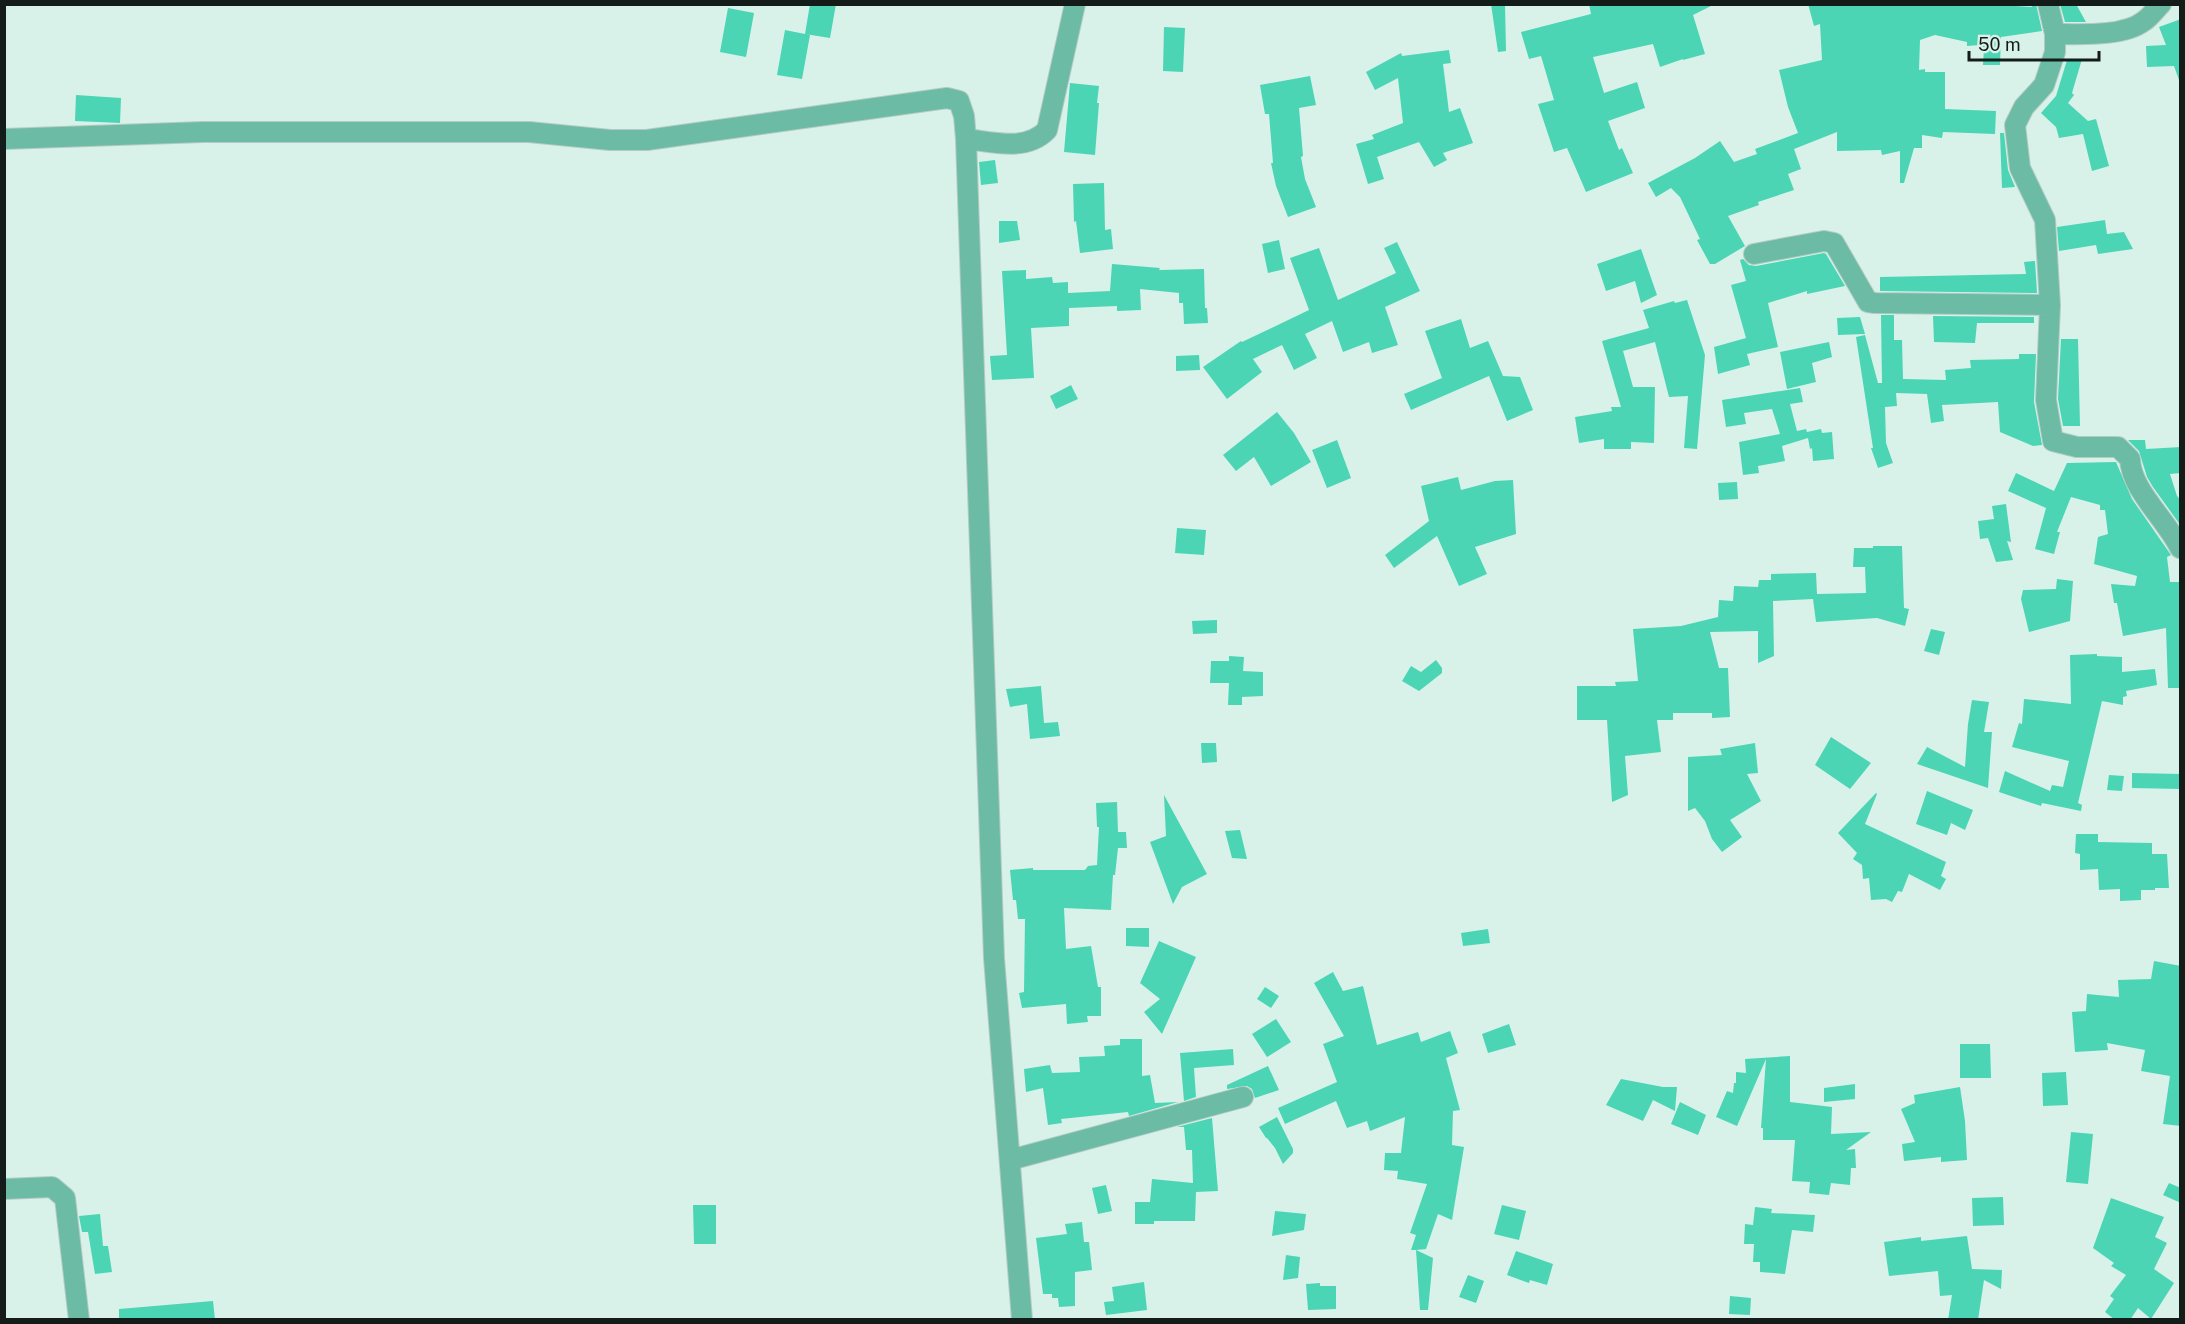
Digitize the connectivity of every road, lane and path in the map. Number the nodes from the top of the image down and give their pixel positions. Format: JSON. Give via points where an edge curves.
{"nodes":[{"id":1,"x":1075,"y":4,"type":"edge"},
{"id":2,"x":2048,"y":4,"type":"edge"},
{"id":3,"x":2161,"y":4,"type":"edge"},
{"id":4,"x":2055,"y":34,"type":"junction"},
{"id":5,"x":966,"y":138,"type":"junction"},
{"id":6,"x":4,"y":139,"type":"edge"},
{"id":7,"x":1754,"y":254,"type":"dead end"},
{"id":8,"x":2050,"y":305,"type":"junction"},
{"id":9,"x":2181,"y":548,"type":"edge"},
{"id":10,"x":1243,"y":1097,"type":"dead end"},
{"id":11,"x":1010,"y":1160,"type":"junction"},
{"id":12,"x":4,"y":1189,"type":"edge"},
{"id":13,"x":79,"y":1320,"type":"edge"},
{"id":14,"x":1022,"y":1320,"type":"edge"}],
"edges":[{"from":1,"to":5,"type":"street","via":[[1047,130],[1039,138],[1017,145]]},
{"from":2,"to":4,"type":"street"},
{"from":3,"to":4,"type":"street","via":[[2144,22],[2129,28]]},
{"from":4,"to":8,"type":"street","via":[[2055,52],[2044,85],[2024,107],[2015,125],[2020,168],[2045,220]]},
{"from":5,"to":6,"type":"street","via":[[959,101],[947,98],[647,140],[529,132],[202,132]]},
{"from":5,"to":11,"type":"street","via":[[994,958]]},
{"from":7,"to":8,"type":"street","via":[[1824,241],[1834,243],[1868,302]]},
{"from":8,"to":9,"type":"street","via":[[2046,400],[2053,441],[2077,447],[2118,447],[2130,459],[2130,472],[2143,495]]},
{"from":10,"to":11,"type":"street"},
{"from":11,"to":14,"type":"street"},
{"from":12,"to":13,"type":"street","via":[[52,1187],[65,1198]]}]}
